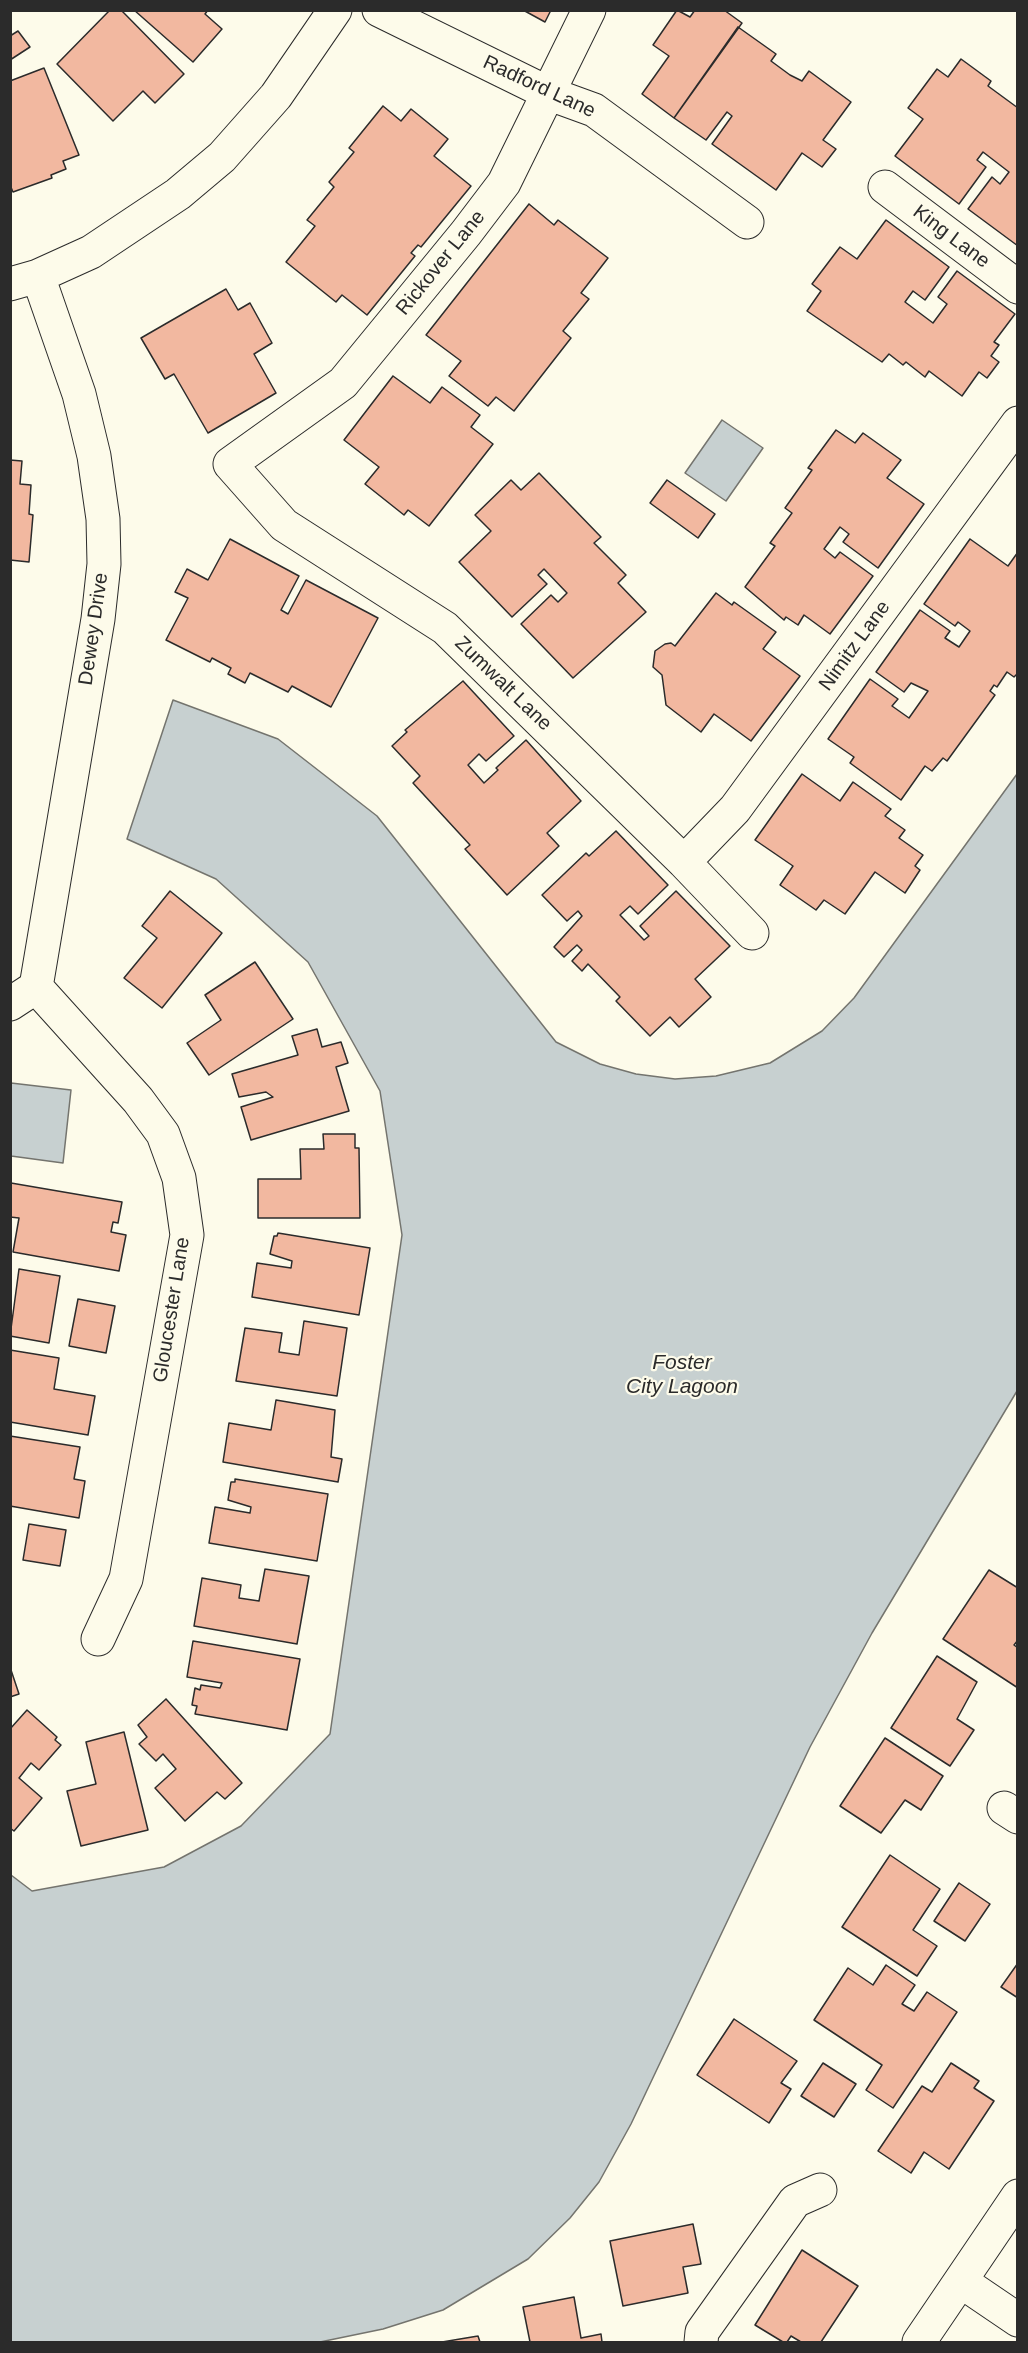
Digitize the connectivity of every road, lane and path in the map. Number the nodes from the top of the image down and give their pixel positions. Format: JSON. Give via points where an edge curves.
{"nodes":[{"id":1,"x":335,"y":10,"type":"edge"},
{"id":2,"x":379,"y":10,"type":"edge"},
{"id":3,"x":589,"y":10,"type":"edge"},
{"id":4,"x":550,"y":94,"type":"junction"},
{"id":5,"x":885,"y":187,"type":"dead end"},
{"id":6,"x":747,"y":222,"type":"dead end"},
{"id":7,"x":24,"y":280,"type":"edge"},
{"id":8,"x":1017,"y":286,"type":"edge"},
{"id":9,"x":1017,"y":423,"type":"edge"},
{"id":10,"x":231,"y":464,"type":"joint"},
{"id":11,"x":684,"y":862,"type":"junction"},
{"id":12,"x":752,"y":933,"type":"dead end"},
{"id":13,"x":23,"y":995,"type":"edge"},
{"id":14,"x":98,"y":1639,"type":"dead end"},
{"id":15,"x":820,"y":2190,"type":"dead end"},
{"id":16,"x":1017,"y":2196,"type":"edge"},
{"id":17,"x":962,"y":2282,"type":"junction"},
{"id":18,"x":1017,"y":2320,"type":"edge"},
{"id":19,"x":701,"y":2343,"type":"edge"},
{"id":20,"x":919,"y":2343,"type":"edge"}],
"edges":[{"from":1,"to":7,"type":"street","via":[[276,96],[222,157],[133,226],[90,252]]},
{"from":2,"to":4,"type":"street","name":"Radford Lane"},
{"from":3,"to":4,"type":"street","name":"Rickover Lane"},
{"from":4,"to":6,"type":"street","name":"Radford Lane","via":[[594,110]]},
{"from":4,"to":10,"type":"street","name":"Rickover Lane","via":[[504,183],[343,382]]},
{"from":5,"to":8,"type":"street","name":"King Lane"},
{"from":7,"to":13,"type":"street","name":"Dewey Drive","via":[[79,394],[104,519],[104,564],[99,619]]},
{"from":9,"to":11,"type":"street","name":"Nimitz Lane","via":[[735,809]]},
{"from":10,"to":11,"type":"street","name":"Zumwalt Lane","via":[[284,525],[445,628]]},
{"from":11,"to":12,"type":"street","name":"Zumwalt Lane"},
{"from":13,"to":14,"type":"street","name":"Gloucester Lane","via":[[138,1100],[163,1134],[179,1178],[187,1234],[126,1579]]},
{"from":15,"to":19,"type":"street","via":[[795,2201],[702,2332]]},
{"from":16,"to":17,"type":"street"},
{"from":17,"to":18,"type":"street"},
{"from":17,"to":20,"type":"street"}]}
